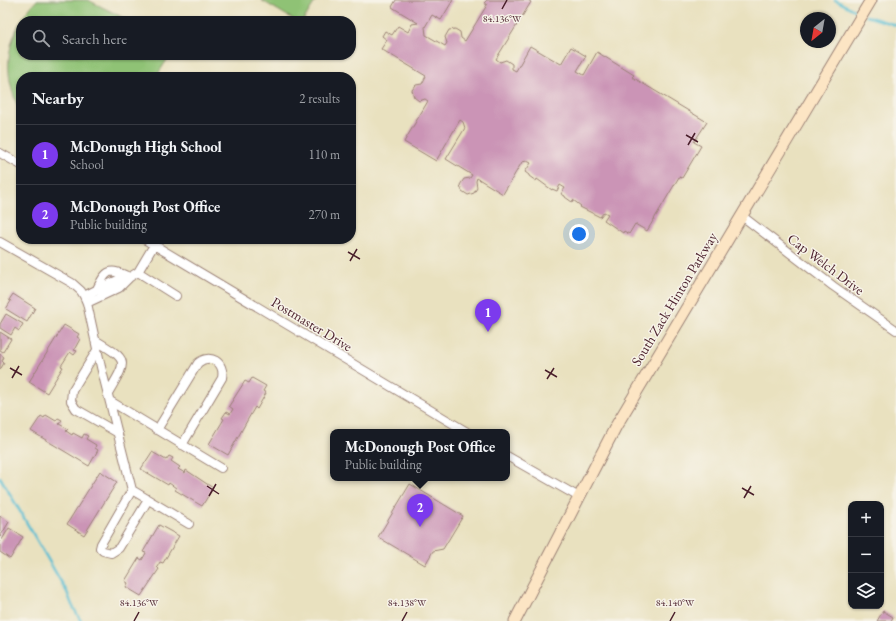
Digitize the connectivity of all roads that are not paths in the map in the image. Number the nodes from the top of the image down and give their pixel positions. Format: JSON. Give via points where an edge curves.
{"nodes":[{"id":1,"x":872,"y":0,"type":"edge"},
{"id":2,"x":0,"y":153,"type":"edge"},
{"id":3,"x":16,"y":162,"type":"edge"},
{"id":4,"x":742,"y":216,"type":"junction"},
{"id":5,"x":0,"y":242,"type":"edge"},
{"id":6,"x":154,"y":245,"type":"joint"},
{"id":7,"x":138,"y":272,"type":"junction"},
{"id":8,"x":130,"y":277,"type":"junction"},
{"id":9,"x":176,"y":296,"type":"dead end"},
{"id":10,"x":85,"y":299,"type":"junction"},
{"id":11,"x":896,"y":330,"type":"edge"},
{"id":12,"x":95,"y":340,"type":"junction"},
{"id":13,"x":97,"y":350,"type":"junction"},
{"id":14,"x":109,"y":397,"type":"junction"},
{"id":15,"x":462,"y":429,"type":"edge"},
{"id":16,"x":158,"y":430,"type":"junction"},
{"id":17,"x":118,"y":433,"type":"junction"},
{"id":18,"x":182,"y":445,"type":"junction"},
{"id":19,"x":510,"y":458,"type":"edge"},
{"id":20,"x":221,"y":468,"type":"dead end"},
{"id":21,"x":132,"y":490,"type":"junction"},
{"id":22,"x":579,"y":497,"type":"junction"},
{"id":23,"x":148,"y":500,"type":"junction"},
{"id":24,"x":189,"y":524,"type":"dead end"},
{"id":25,"x":515,"y":621,"type":"edge"}],
"edges":[{"from":1,"to":4,"type":"main road","name":"South Zack Hinton Parkway"},
{"from":2,"to":3,"type":"street"},
{"from":4,"to":11,"type":"street","name":"Cap Welch Drive","via":[[833,286]]},
{"from":4,"to":22,"type":"main road","name":"South Zack Hinton Parkway","via":[[616,426]]},
{"from":5,"to":10,"type":"street","via":[[68,280],[78,288]]},
{"from":6,"to":7,"type":"street"},
{"from":6,"to":15,"type":"street","name":"Postmaster Drive"},
{"from":7,"to":8,"type":"street"},
{"from":7,"to":9,"type":"street"},
{"from":8,"to":10,"type":"street","via":[[97,289]]},
{"from":8,"to":10,"type":"street","via":[[120,288]]},
{"from":10,"to":12,"type":"street"},
{"from":12,"to":13,"type":"street"},
{"from":12,"to":14,"type":"street","via":[[118,354],[122,361],[121,372]]},
{"from":13,"to":14,"type":"street"},
{"from":13,"to":17,"type":"street","via":[[72,391],[71,401],[78,410]]},
{"from":14,"to":16,"type":"street"},
{"from":14,"to":17,"type":"street"},
{"from":16,"to":18,"type":"street"},
{"from":16,"to":18,"type":"street","via":[[198,363],[206,358],[217,361],[222,368],[222,378]]},
{"from":17,"to":21,"type":"street"},
{"from":18,"to":20,"type":"street"},
{"from":19,"to":22,"type":"street"},
{"from":21,"to":23,"type":"street"},
{"from":21,"to":23,"type":"street","via":[[101,544],[102,551],[111,553],[119,548]]},
{"from":22,"to":25,"type":"main road","name":"South Zack Hinton Parkway"},
{"from":23,"to":24,"type":"street"}]}
